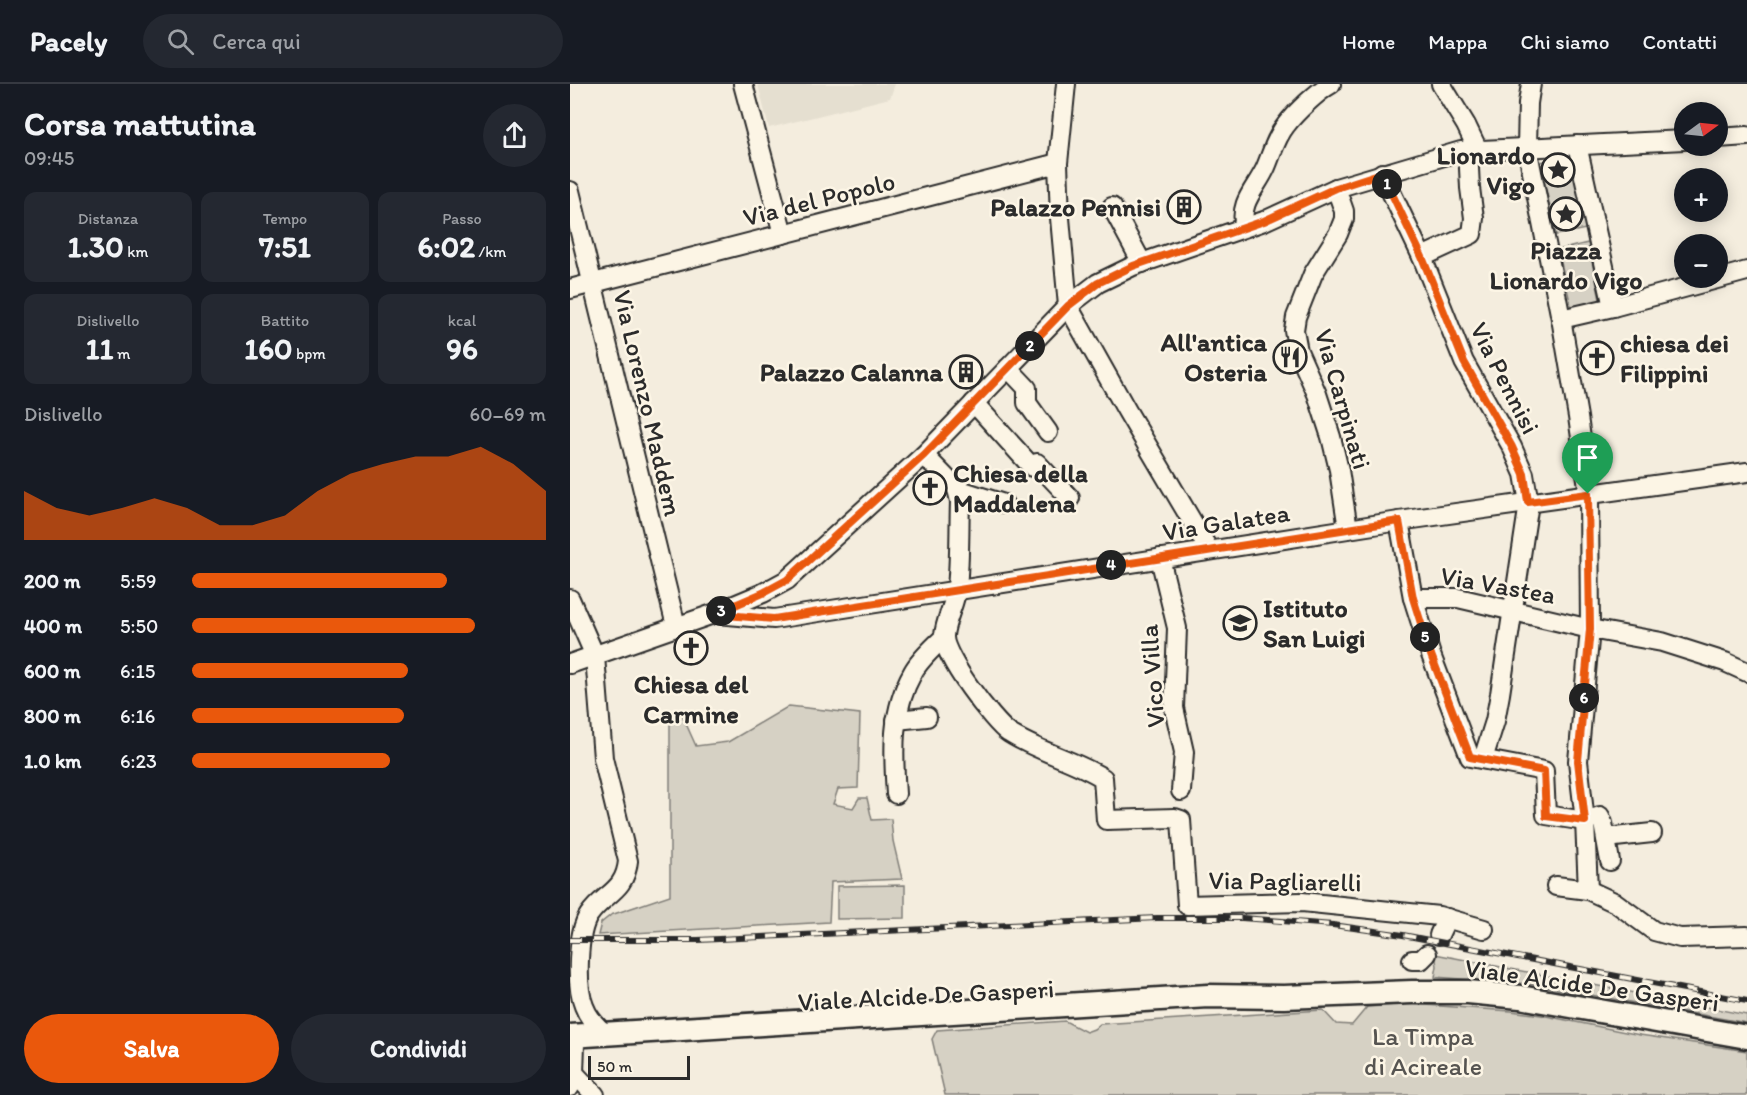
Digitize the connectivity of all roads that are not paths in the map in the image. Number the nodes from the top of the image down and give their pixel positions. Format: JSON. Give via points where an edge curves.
{"nodes":[{"id":1,"x":744,"y":84,"type":"edge"},
{"id":2,"x":1066,"y":84,"type":"edge"},
{"id":3,"x":1441,"y":84,"type":"edge"},
{"id":4,"x":1531,"y":84,"type":"edge"},
{"id":5,"x":1321,"y":90,"type":"edge"},
{"id":6,"x":1747,"y":136,"type":"edge"},
{"id":7,"x":1728,"y":137,"type":"edge"},
{"id":8,"x":1674,"y":140,"type":"edge"},
{"id":9,"x":1581,"y":145,"type":"junction"},
{"id":10,"x":1527,"y":147,"type":"junction"},
{"id":11,"x":1468,"y":149,"type":"junction"},
{"id":12,"x":1058,"y":163,"type":"junction"},
{"id":13,"x":1382,"y":173,"type":"junction"},
{"id":14,"x":1336,"y":188,"type":"junction"},
{"id":15,"x":570,"y":191,"type":"edge"},
{"id":16,"x":1112,"y":207,"type":"dead end"},
{"id":17,"x":1245,"y":227,"type":"junction"},
{"id":18,"x":783,"y":234,"type":"junction"},
{"id":19,"x":1422,"y":257,"type":"junction"},
{"id":20,"x":1142,"y":263,"type":"junction"},
{"id":21,"x":1747,"y":271,"type":"edge"},
{"id":22,"x":594,"y":283,"type":"junction"},
{"id":23,"x":570,"y":289,"type":"edge"},
{"id":24,"x":1068,"y":306,"type":"junction"},
{"id":25,"x":1615,"y":306,"type":"junction"},
{"id":26,"x":1561,"y":322,"type":"junction"},
{"id":27,"x":1008,"y":368,"type":"junction"},
{"id":28,"x":974,"y":403,"type":"junction"},
{"id":29,"x":1048,"y":432,"type":"dead end"},
{"id":30,"x":924,"y":455,"type":"junction"},
{"id":31,"x":1747,"y":472,"type":"edge"},
{"id":32,"x":957,"y":489,"type":"junction"},
{"id":33,"x":1588,"y":494,"type":"junction"},
{"id":34,"x":1070,"y":498,"type":"dead end"},
{"id":35,"x":1528,"y":502,"type":"junction"},
{"id":36,"x":1004,"y":504,"type":"dead end"},
{"id":37,"x":1399,"y":521,"type":"junction"},
{"id":38,"x":1348,"y":529,"type":"junction"},
{"id":39,"x":1209,"y":550,"type":"junction"},
{"id":40,"x":1160,"y":558,"type":"junction"},
{"id":41,"x":957,"y":589,"type":"junction"},
{"id":42,"x":763,"y":593,"type":"junction"},
{"id":43,"x":1413,"y":598,"type":"junction"},
{"id":44,"x":570,"y":599,"type":"edge"},
{"id":45,"x":1512,"y":610,"type":"junction"},
{"id":46,"x":714,"y":614,"type":"junction"},
{"id":47,"x":774,"y":619,"type":"junction"},
{"id":48,"x":676,"y":626,"type":"junction"},
{"id":49,"x":1590,"y":629,"type":"junction"},
{"id":50,"x":944,"y":637,"type":"junction"},
{"id":51,"x":595,"y":656,"type":"junction"},
{"id":52,"x":570,"y":664,"type":"edge"},
{"id":53,"x":1747,"y":672,"type":"edge"},
{"id":54,"x":927,"y":717,"type":"dead end"},
{"id":55,"x":896,"y":720,"type":"junction"},
{"id":56,"x":1483,"y":759,"type":"junction"},
{"id":57,"x":1181,"y":792,"type":"dead end"},
{"id":58,"x":896,"y":794,"type":"dead end"},
{"id":59,"x":1585,"y":821,"type":"junction"},
{"id":60,"x":1652,"y":833,"type":"dead end"},
{"id":61,"x":1606,"y":838,"type":"junction"},
{"id":62,"x":1610,"y":861,"type":"dead end"},
{"id":63,"x":1556,"y":886,"type":"dead end"},
{"id":64,"x":1588,"y":891,"type":"junction"},
{"id":65,"x":1485,"y":929,"type":"dead end"},
{"id":66,"x":1747,"y":936,"type":"edge"},
{"id":67,"x":574,"y":993,"type":"edge"},
{"id":68,"x":1284,"y":998,"type":"junction"},
{"id":69,"x":603,"y":1032,"type":"junction"},
{"id":70,"x":1747,"y":1037,"type":"edge"},
{"id":71,"x":572,"y":1042,"type":"edge"},
{"id":72,"x":572,"y":1080,"type":"edge"},
{"id":73,"x":595,"y":1095,"type":"edge"}],
"edges":[{"from":1,"to":18,"type":"street"},
{"from":2,"to":12,"type":"street"},
{"from":3,"to":11,"type":"street","via":[[1466,124]]},
{"from":4,"to":10,"type":"street"},
{"from":5,"to":17,"type":"street","via":[[1285,125],[1248,196],[1243,211]]},
{"from":6,"to":7,"type":"street"},
{"from":8,"to":9,"type":"street"},
{"from":9,"to":10,"type":"street"},
{"from":9,"to":25,"type":"street"},
{"from":10,"to":11,"type":"street"},
{"from":10,"to":26,"type":"street"},
{"from":11,"to":13,"type":"street"},
{"from":11,"to":19,"type":"street","via":[[1472,234]]},
{"from":12,"to":18,"type":"street","name":"Via del Popolo"},
{"from":12,"to":24,"type":"street"},
{"from":13,"to":14,"type":"street"},
{"from":13,"to":19,"type":"street","name":"Via Pennisi"},
{"from":14,"to":17,"type":"street"},
{"from":14,"to":38,"type":"street","name":"Via Carpinati","via":[[1344,219],[1313,274],[1294,330],[1298,351],[1331,436]]},
{"from":15,"to":22,"type":"street","name":"Via Lorenzo Maddem"},
{"from":16,"to":20,"type":"street"},
{"from":17,"to":20,"type":"street"},
{"from":18,"to":22,"type":"street","name":"Via del Popolo"},
{"from":19,"to":35,"type":"street","name":"Via Pennisi","via":[[1464,362],[1524,474]]},
{"from":20,"to":24,"type":"street","via":[[1098,283]]},
{"from":21,"to":25,"type":"street"},
{"from":22,"to":23,"type":"street","name":"Via del Popolo"},
{"from":22,"to":48,"type":"street","name":"Via Lorenzo Maddem"},
{"from":24,"to":27,"type":"street"},
{"from":24,"to":39,"type":"street"},
{"from":25,"to":26,"type":"street"},
{"from":26,"to":33,"type":"street"},
{"from":27,"to":28,"type":"street"},
{"from":27,"to":29,"type":"street","via":[[1027,388],[1027,403]]},
{"from":28,"to":30,"type":"street"},
{"from":28,"to":34,"type":"street","via":[[1032,468],[1036,463]]},
{"from":30,"to":32,"type":"street"},
{"from":30,"to":42,"type":"street","via":[[787,580]]},
{"from":31,"to":33,"type":"street","name":"Via Galatea"},
{"from":32,"to":36,"type":"street"},
{"from":32,"to":41,"type":"street"},
{"from":33,"to":35,"type":"street","name":"Via Galatea"},
{"from":33,"to":49,"type":"street"},
{"from":35,"to":37,"type":"street","name":"Via Galatea"},
{"from":35,"to":45,"type":"street","name":"Via Pennisi"},
{"from":37,"to":38,"type":"street","name":"Via Galatea"},
{"from":37,"to":43,"type":"street"},
{"from":38,"to":39,"type":"street","name":"Via Galatea"},
{"from":39,"to":40,"type":"street","name":"Via Galatea"},
{"from":40,"to":41,"type":"street","name":"Via Galatea"},
{"from":40,"to":57,"type":"street","name":"Vico Villa","via":[[1177,628],[1174,708],[1184,752]]},
{"from":41,"to":47,"type":"street","name":"Via Galatea"},
{"from":41,"to":50,"type":"street"},
{"from":42,"to":46,"type":"street"},
{"from":42,"to":47,"type":"street"},
{"from":43,"to":45,"type":"street","name":"Via Vastea","via":[[1458,598]]},
{"from":43,"to":56,"type":"street","via":[[1470,757]]},
{"from":44,"to":51,"type":"street"},
{"from":45,"to":49,"type":"street","name":"Via Vastea"},
{"from":45,"to":56,"type":"street","name":"Via Pennisi","via":[[1495,721]]},
{"from":46,"to":47,"type":"street","name":"Via Galatea"},
{"from":46,"to":48,"type":"street"},
{"from":48,"to":51,"type":"street"},
{"from":49,"to":53,"type":"street","name":"Via Vastea","via":[[1662,642]]},
{"from":49,"to":59,"type":"street","via":[[1578,761]]},
{"from":50,"to":55,"type":"street","via":[[914,670]]},
{"from":50,"to":65,"type":"street","name":"Via Pagliarelli","via":[[950,657],[967,685],[1007,732],[1103,778],[1106,820],[1181,820],[1187,905],[1302,902],[1405,912],[1443,926]]},
{"from":51,"to":52,"type":"street"},
{"from":51,"to":67,"type":"street","via":[[603,758],[628,861],[621,884],[592,911],[583,926]]},
{"from":54,"to":55,"type":"street"},
{"from":55,"to":58,"type":"street"},
{"from":56,"to":59,"type":"street","via":[[1544,771],[1546,816]]},
{"from":59,"to":61,"type":"street","via":[[1600,816]]},
{"from":59,"to":64,"type":"street"},
{"from":60,"to":61,"type":"street"},
{"from":61,"to":62,"type":"street"},
{"from":63,"to":64,"type":"street"},
{"from":64,"to":66,"type":"street","via":[[1616,903],[1654,931],[1680,938]]},
{"from":67,"to":69,"type":"street"},
{"from":68,"to":69,"type":"main road","name":"Viale Alcide De Gasperi","via":[[1208,996]]},
{"from":68,"to":70,"type":"main road","name":"Viale Alcide De Gasperi","via":[[1468,992]]},
{"from":68,"to":71,"type":"main road","name":"Viale Alcide De Gasperi","via":[[1209,1007]]},
{"from":69,"to":71,"type":"main road","name":"Viale Alcide De Gasperi"},
{"from":71,"to":72,"type":"street"},
{"from":72,"to":73,"type":"street"}]}
